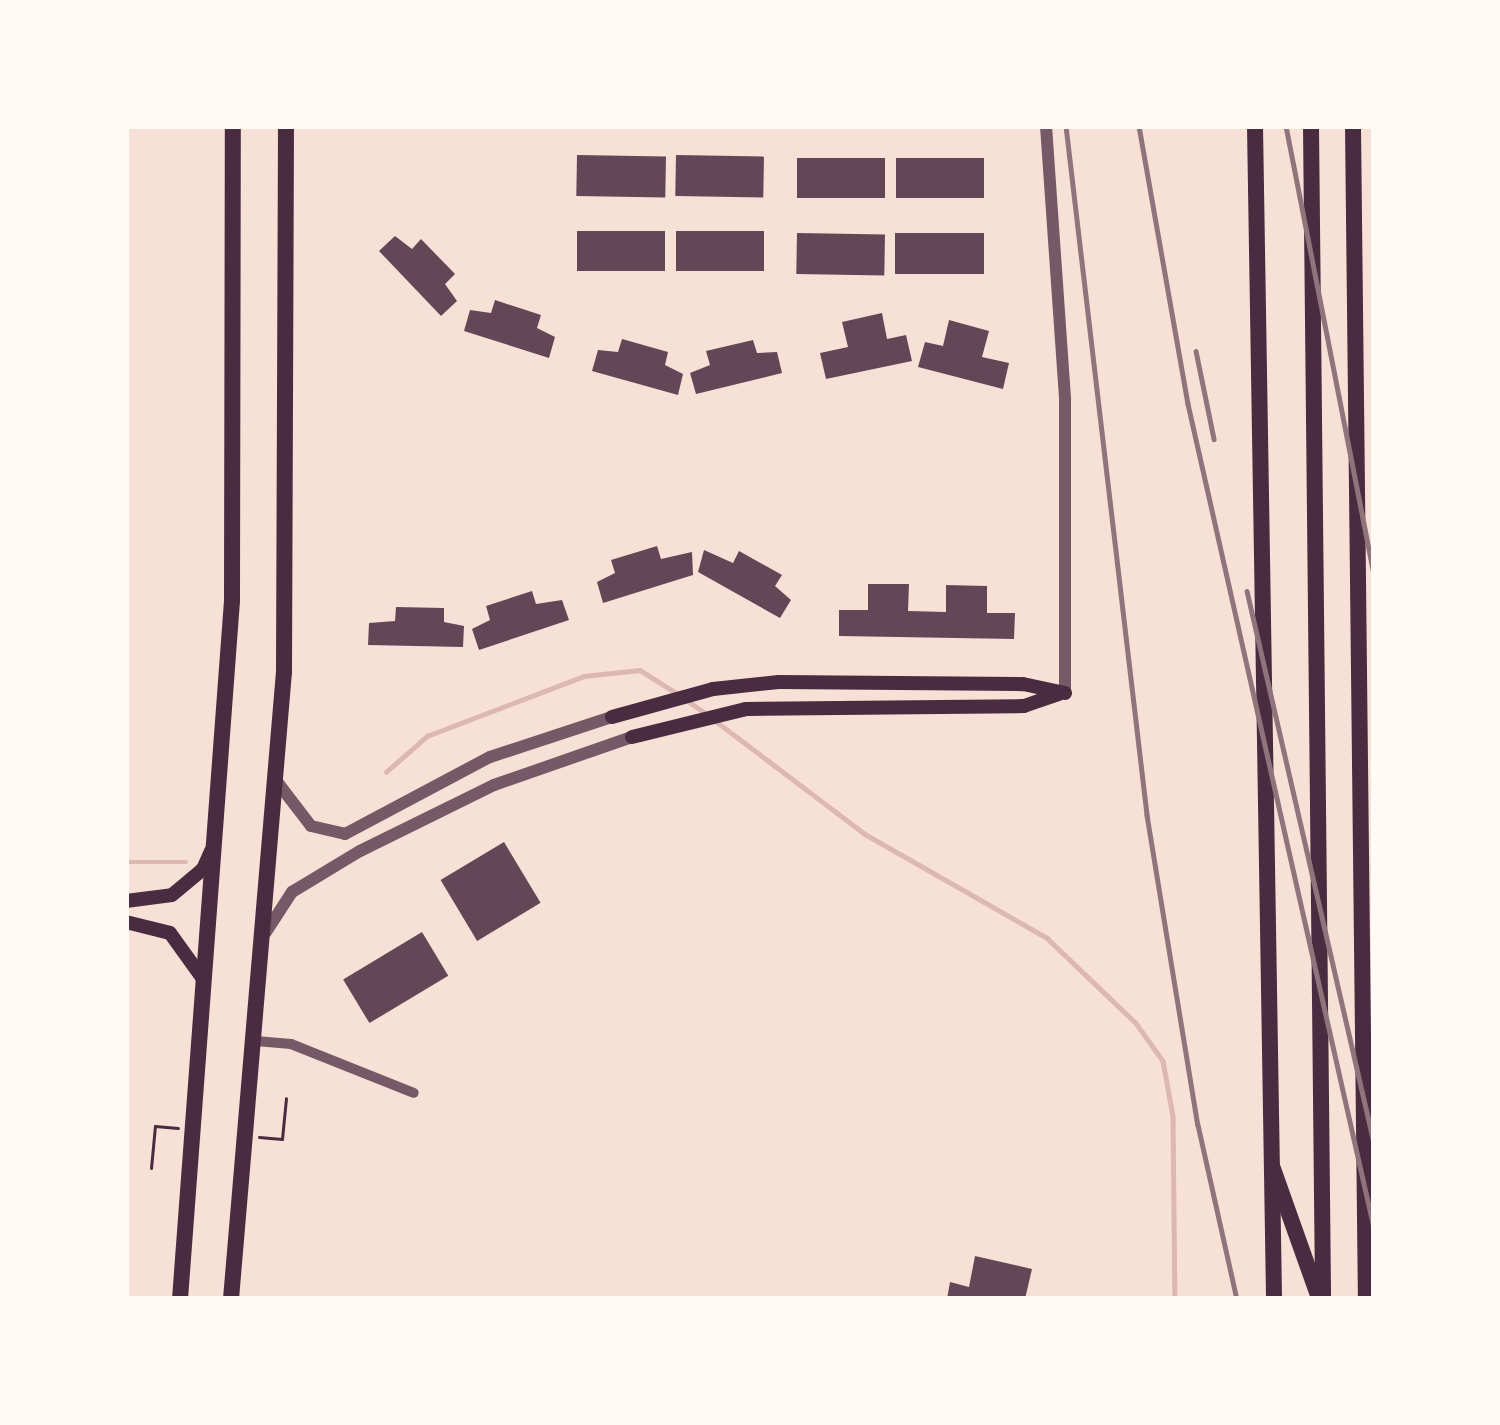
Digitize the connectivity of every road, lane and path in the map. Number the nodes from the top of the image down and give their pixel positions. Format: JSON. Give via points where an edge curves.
{"nodes":[{"id":1,"x":233,"y":126,"type":"edge"},
{"id":2,"x":286,"y":126,"type":"edge"},
{"id":3,"x":1046,"y":126,"type":"edge"},
{"id":4,"x":1255,"y":126,"type":"edge"},
{"id":5,"x":1311,"y":126,"type":"edge"},
{"id":6,"x":1353,"y":126,"type":"edge"},
{"id":7,"x":1065,"y":693,"type":"junction"},
{"id":8,"x":612,"y":717,"type":"joint"},
{"id":9,"x":632,"y":737,"type":"joint"},
{"id":10,"x":278,"y":783,"type":"junction"},
{"id":11,"x":218,"y":835,"type":"junction"},
{"id":12,"x":126,"y":901,"type":"edge"},
{"id":13,"x":126,"y":922,"type":"edge"},
{"id":14,"x":266,"y":933,"type":"junction"},
{"id":15,"x":206,"y":984,"type":"junction"},
{"id":16,"x":256,"y":1041,"type":"junction"},
{"id":17,"x":414,"y":1093,"type":"dead end"},
{"id":18,"x":286,"y":1098,"type":"dead end"},
{"id":19,"x":197,"y":1130,"type":"dead end"},
{"id":20,"x":239,"y":1135,"type":"dead end"},
{"id":21,"x":1272,"y":1166,"type":"junction"},
{"id":22,"x":151,"y":1168,"type":"dead end"},
{"id":23,"x":179,"y":1299,"type":"edge"},
{"id":24,"x":231,"y":1299,"type":"edge"},
{"id":25,"x":1274,"y":1299,"type":"edge"},
{"id":26,"x":1321,"y":1299,"type":"edge"},
{"id":27,"x":1366,"y":1299,"type":"edge"}],
"edges":[{"from":1,"to":11,"type":"main road","via":[[232,601]]},
{"from":2,"to":10,"type":"main road","via":[[289,512]]},
{"from":3,"to":7,"type":"street","via":[[1065,399]]},
{"from":4,"to":21,"type":"main road"},
{"from":5,"to":26,"type":"main road"},
{"from":6,"to":27,"type":"main road"},
{"from":7,"to":8,"type":"main road","via":[[1023,684],[778,682],[713,689]]},
{"from":7,"to":9,"type":"main road","via":[[1024,706],[748,709]]},
{"from":8,"to":10,"type":"street","via":[[490,757],[345,834],[311,826]]},
{"from":9,"to":14,"type":"street","via":[[494,785],[360,851],[292,892]]},
{"from":10,"to":14,"type":"main road"},
{"from":11,"to":12,"type":"main road","via":[[189,883],[172,895]]},
{"from":11,"to":15,"type":"main road"},
{"from":13,"to":15,"type":"main road","via":[[170,933]]},
{"from":14,"to":16,"type":"main road"},
{"from":15,"to":23,"type":"main road"},
{"from":16,"to":17,"type":"street","via":[[291,1043]]},
{"from":16,"to":24,"type":"main road"},
{"from":18,"to":20,"type":"path","via":[[282,1139]]},
{"from":19,"to":22,"type":"path","via":[[155,1126]]},
{"from":21,"to":25,"type":"main road"},
{"from":21,"to":26,"type":"main road"}]}
